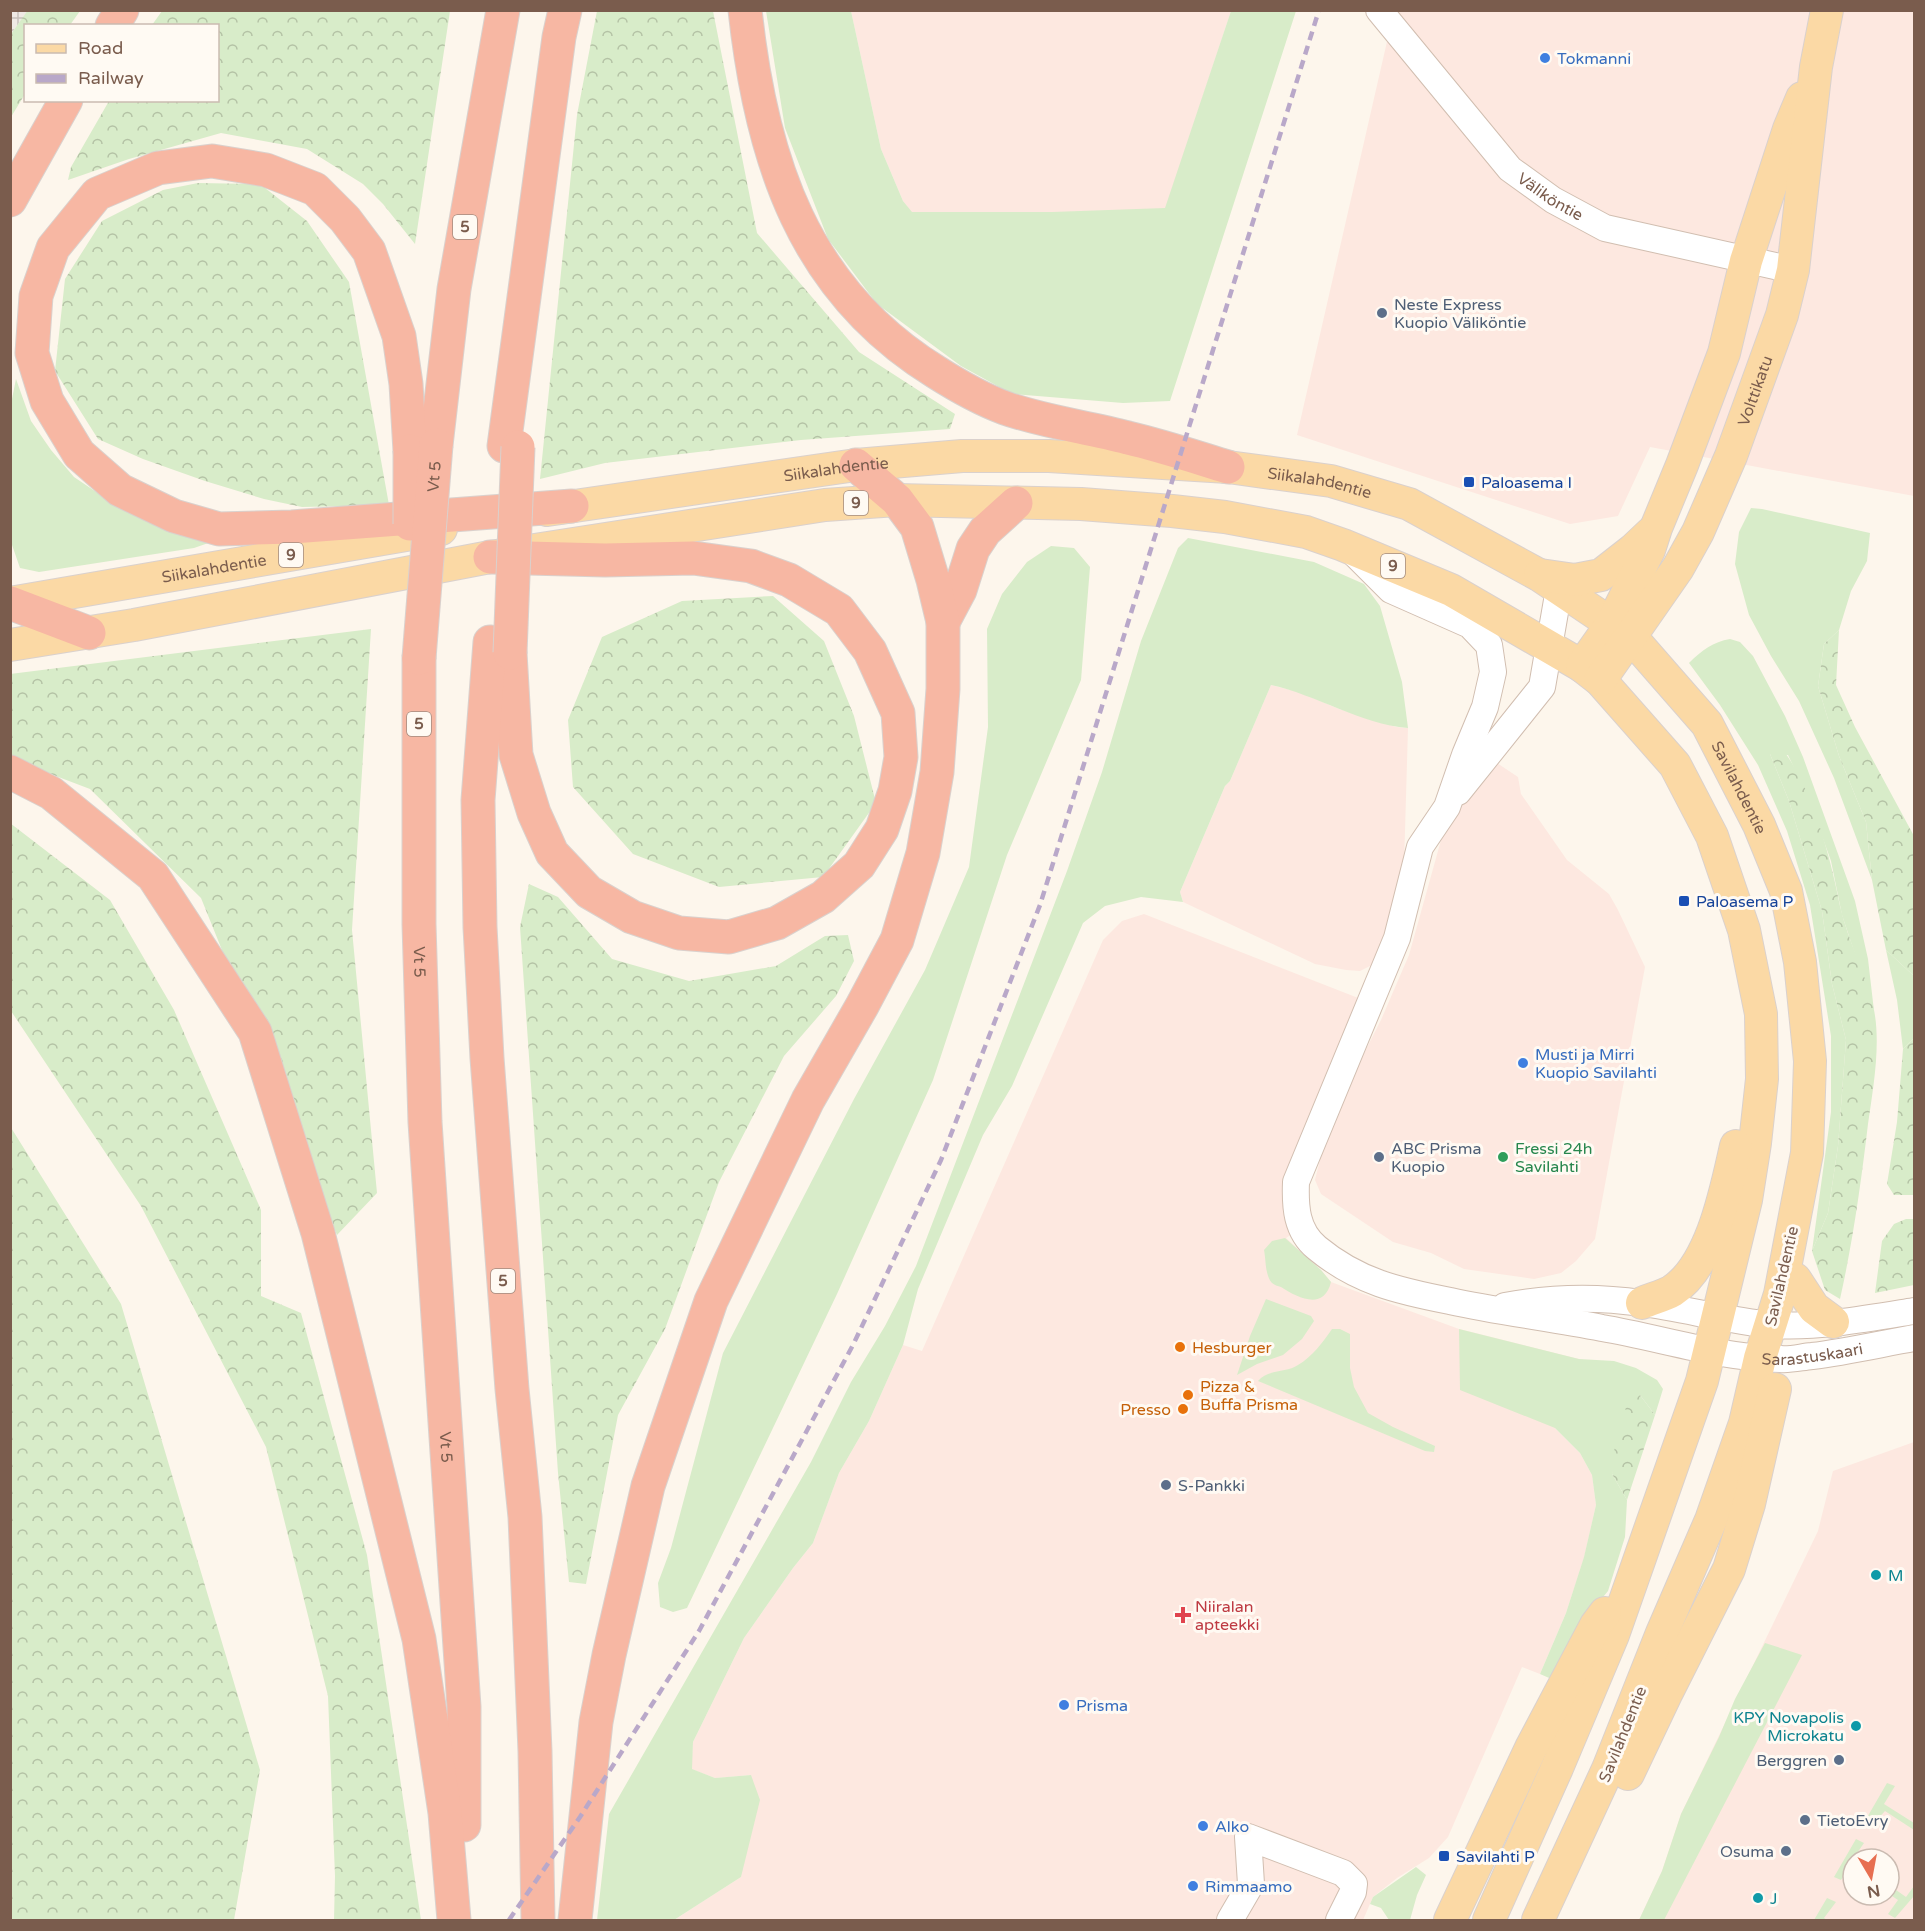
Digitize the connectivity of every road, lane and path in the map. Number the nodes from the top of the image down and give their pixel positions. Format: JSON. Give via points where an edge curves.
{"nodes":[{"id":1,"x":122,"y":10,"type":"edge"},
{"id":2,"x":503,"y":10,"type":"edge"},
{"id":3,"x":745,"y":10,"type":"edge"},
{"id":4,"x":1379,"y":10,"type":"edge"},
{"id":5,"x":1827,"y":10,"type":"edge"},
{"id":6,"x":113,"y":24,"type":"edge"},
{"id":7,"x":562,"y":24,"type":"edge"},
{"id":8,"x":1816,"y":67,"type":"junction"},
{"id":9,"x":65,"y":102,"type":"edge"},
{"id":10,"x":10,"y":200,"type":"edge"},
{"id":11,"x":1746,"y":261,"type":"junction"},
{"id":12,"x":1793,"y":270,"type":"junction"},
{"id":13,"x":423,"y":448,"type":"junction"},
{"id":14,"x":855,"y":465,"type":"junction"},
{"id":15,"x":1228,"y":466,"type":"junction"},
{"id":16,"x":897,"y":500,"type":"junction"},
{"id":17,"x":1016,"y":503,"type":"junction"},
{"id":18,"x":572,"y":506,"type":"junction"},
{"id":19,"x":1656,"y":528,"type":"junction"},
{"id":20,"x":1349,"y":547,"type":"junction"},
{"id":21,"x":490,"y":557,"type":"junction"},
{"id":22,"x":1549,"y":582,"type":"junction"},
{"id":23,"x":10,"y":603,"type":"edge"},
{"id":24,"x":943,"y":622,"type":"junction"},
{"id":25,"x":1621,"y":631,"type":"junction"},
{"id":26,"x":89,"y":633,"type":"junction"},
{"id":27,"x":10,"y":645,"type":"edge"},
{"id":28,"x":1549,"y":647,"type":"junction"},
{"id":29,"x":500,"y":648,"type":"junction"},
{"id":30,"x":1591,"y":673,"type":"junction"},
{"id":31,"x":10,"y":772,"type":"edge"},
{"id":32,"x":1447,"y":807,"type":"junction"},
{"id":33,"x":1762,"y":1079,"type":"junction"},
{"id":34,"x":1791,"y":1240,"type":"junction"},
{"id":35,"x":1796,"y":1279,"type":"junction"},
{"id":36,"x":1642,"y":1303,"type":"junction"},
{"id":37,"x":1487,"y":1309,"type":"junction"},
{"id":38,"x":1914,"y":1311,"type":"edge"},
{"id":39,"x":1718,"y":1318,"type":"junction"},
{"id":40,"x":1833,"y":1322,"type":"junction"},
{"id":41,"x":1779,"y":1325,"type":"junction"},
{"id":42,"x":1914,"y":1338,"type":"edge"},
{"id":43,"x":1710,"y":1351,"type":"junction"},
{"id":44,"x":1771,"y":1359,"type":"junction"},
{"id":45,"x":1634,"y":1574,"type":"junction"},
{"id":46,"x":1491,"y":1916,"type":"edge"},
{"id":47,"x":454,"y":1920,"type":"edge"},
{"id":48,"x":464,"y":1920,"type":"edge"},
{"id":49,"x":538,"y":1920,"type":"edge"},
{"id":50,"x":576,"y":1920,"type":"edge"},
{"id":51,"x":1230,"y":1920,"type":"edge"},
{"id":52,"x":1339,"y":1920,"type":"edge"},
{"id":53,"x":1450,"y":1920,"type":"edge"},
{"id":54,"x":1538,"y":1920,"type":"edge"},
{"id":55,"x":1561,"y":1920,"type":"edge"}],
"edges":[{"from":1,"to":6,"type":"highway"},
{"from":2,"to":13,"type":"highway","name":"Vt 5","number":"5"},
{"from":3,"to":15,"type":"highway","via":[[759,101],[786,194],[806,238],[830,275],[867,319],[910,356],[1004,407]]},
{"from":4,"to":11,"type":"street","name":"Väliköntie","via":[[1510,169],[1553,200],[1605,228]]},
{"from":5,"to":8,"type":"main road","name":"Volttikatu"},
{"from":7,"to":29,"type":"highway","number":"5","via":[[511,446]]},
{"from":8,"to":11,"type":"main road","name":"Volttikatu","via":[[1789,129]]},
{"from":8,"to":12,"type":"main road","name":"Volttikatu"},
{"from":9,"to":10,"type":"highway"},
{"from":11,"to":12,"type":"street","name":"Väliköntie"},
{"from":11,"to":19,"type":"main road","name":"Volttikatu","via":[[1724,352]]},
{"from":12,"to":25,"type":"main road","name":"Volttikatu","via":[[1782,315],[1722,479],[1698,532],[1678,568]]},
{"from":13,"to":18,"type":"highway","via":[[406,384],[399,336],[369,251],[315,189],[266,170],[212,161],[158,168],[97,194],[53,248],[36,296],[32,353],[47,401],[79,454],[120,490],[174,516],[219,529]]},
{"from":13,"to":48,"type":"highway","name":"Vt 5","bridge":true,"via":[[414,659],[419,924],[425,1122],[464,1707]]},
{"from":14,"to":15,"type":"main road","name":"Siikalahdentie","number":"9","via":[[962,456],[1049,456]]},
{"from":14,"to":16,"type":"highway"},
{"from":14,"to":18,"type":"main road","name":"Siikalahdentie","number":"9"},
{"from":15,"to":22,"type":"main road","name":"Siikalahdentie","number":"9","via":[[1331,481],[1409,504]]},
{"from":16,"to":17,"type":"main road","number":"9"},
{"from":16,"to":21,"type":"main road","number":"9","via":[[825,505]]},
{"from":16,"to":24,"type":"highway","via":[[917,526]]},
{"from":17,"to":20,"type":"main road","number":"9","via":[[1092,505],[1225,517],[1306,532]]},
{"from":17,"to":24,"type":"highway","via":[[985,531],[973,549],[960,590]]},
{"from":18,"to":23,"type":"main road","name":"Siikalahdentie","number":"9"},
{"from":19,"to":22,"type":"main road","name":"Volttikatu","via":[[1601,574]]},
{"from":19,"to":25,"type":"main road","name":"Volttikatu"},
{"from":20,"to":28,"type":"main road","number":"9","via":[[1451,590]]},
{"from":20,"to":32,"type":"street","via":[[1391,590],[1470,626],[1489,645],[1493,672],[1485,707]]},
{"from":21,"to":26,"type":"main road","number":"9"},
{"from":21,"to":29,"type":"highway","via":[[693,558],[751,566],[789,580],[838,610],[870,651],[898,713],[901,757],[882,829],[859,865],[823,897],[777,923],[729,937],[679,933],[632,917],[589,892],[552,853],[534,813],[516,755]]},
{"from":22,"to":25,"type":"main road","name":"Siikalahdentie","number":"9"},
{"from":22,"to":28,"type":"street"},
{"from":23,"to":26,"type":"highway"},
{"from":24,"to":50,"type":"highway","via":[[944,689],[937,772],[923,853],[897,940],[808,1100],[716,1290],[648,1486],[596,1722]]},
{"from":25,"to":30,"type":"main road","name":"Volttikatu"},
{"from":25,"to":34,"type":"main road","name":"Savilahdentie","via":[[1707,724],[1759,825],[1786,891],[1800,962],[1810,1061],[1807,1153]]},
{"from":26,"to":27,"type":"main road","number":"9"},
{"from":28,"to":30,"type":"main road","number":"9"},
{"from":28,"to":32,"type":"street","via":[[1542,687]]},
{"from":29,"to":49,"type":"highway","number":"5","via":[[478,800],[480,927],[510,1366],[525,1517],[536,1751]]},
{"from":30,"to":33,"type":"main road","via":[[1675,765],[1712,836],[1744,930],[1761,1014]]},
{"from":31,"to":47,"type":"highway","via":[[51,793],[153,876],[255,1032],[318,1233],[419,1638],[445,1814]]},
{"from":32,"to":37,"type":"street","name":"Sarastuskaari","via":[[1420,847],[1397,938],[1296,1182],[1295,1205],[1301,1228],[1315,1247],[1345,1268],[1377,1284],[1408,1293]]},
{"from":33,"to":36,"type":"main road","via":[[1746,1104],[1720,1211],[1698,1262],[1672,1290]]},
{"from":33,"to":39,"type":"main road","via":[[1746,1200]]},
{"from":34,"to":35,"type":"main road"},
{"from":34,"to":41,"type":"main road","name":"Savilahdentie","via":[[1780,1294]]},
{"from":35,"to":40,"type":"main road","via":[[1814,1308]]},
{"from":35,"to":41,"type":"main road"},
{"from":36,"to":37,"type":"street","name":"Sarastuskaari","via":[[1542,1299]]},
{"from":36,"to":39,"type":"street","name":"Sarastuskaari"},
{"from":37,"to":43,"type":"street","name":"Sarastuskaari"},
{"from":38,"to":40,"type":"street","name":"Sarastuskaari"},
{"from":39,"to":41,"type":"street","name":"Sarastuskaari"},
{"from":39,"to":43,"type":"main road"},
{"from":40,"to":41,"type":"street","name":"Sarastuskaari"},
{"from":41,"to":44,"type":"main road","name":"Savilahdentie"},
{"from":42,"to":44,"type":"street","name":"Sarastuskaari","via":[[1826,1354]]},
{"from":43,"to":44,"type":"street","name":"Sarastuskaari"},
{"from":43,"to":45,"type":"main road"},
{"from":44,"to":54,"type":"main road","name":"Savilahdentie","via":[[1711,1520],[1617,1748]]},
{"from":44,"to":55,"type":"main road","via":[[1749,1504],[1730,1569],[1667,1692]]},
{"from":45,"to":46,"type":"main road","via":[[1609,1646]]},
{"from":45,"to":53,"type":"main road","via":[[1596,1625],[1530,1748]]},
{"from":51,"to":52,"type":"street","via":[[1251,1884],[1248,1837],[1349,1878],[1354,1884],[1353,1892]]}]}
